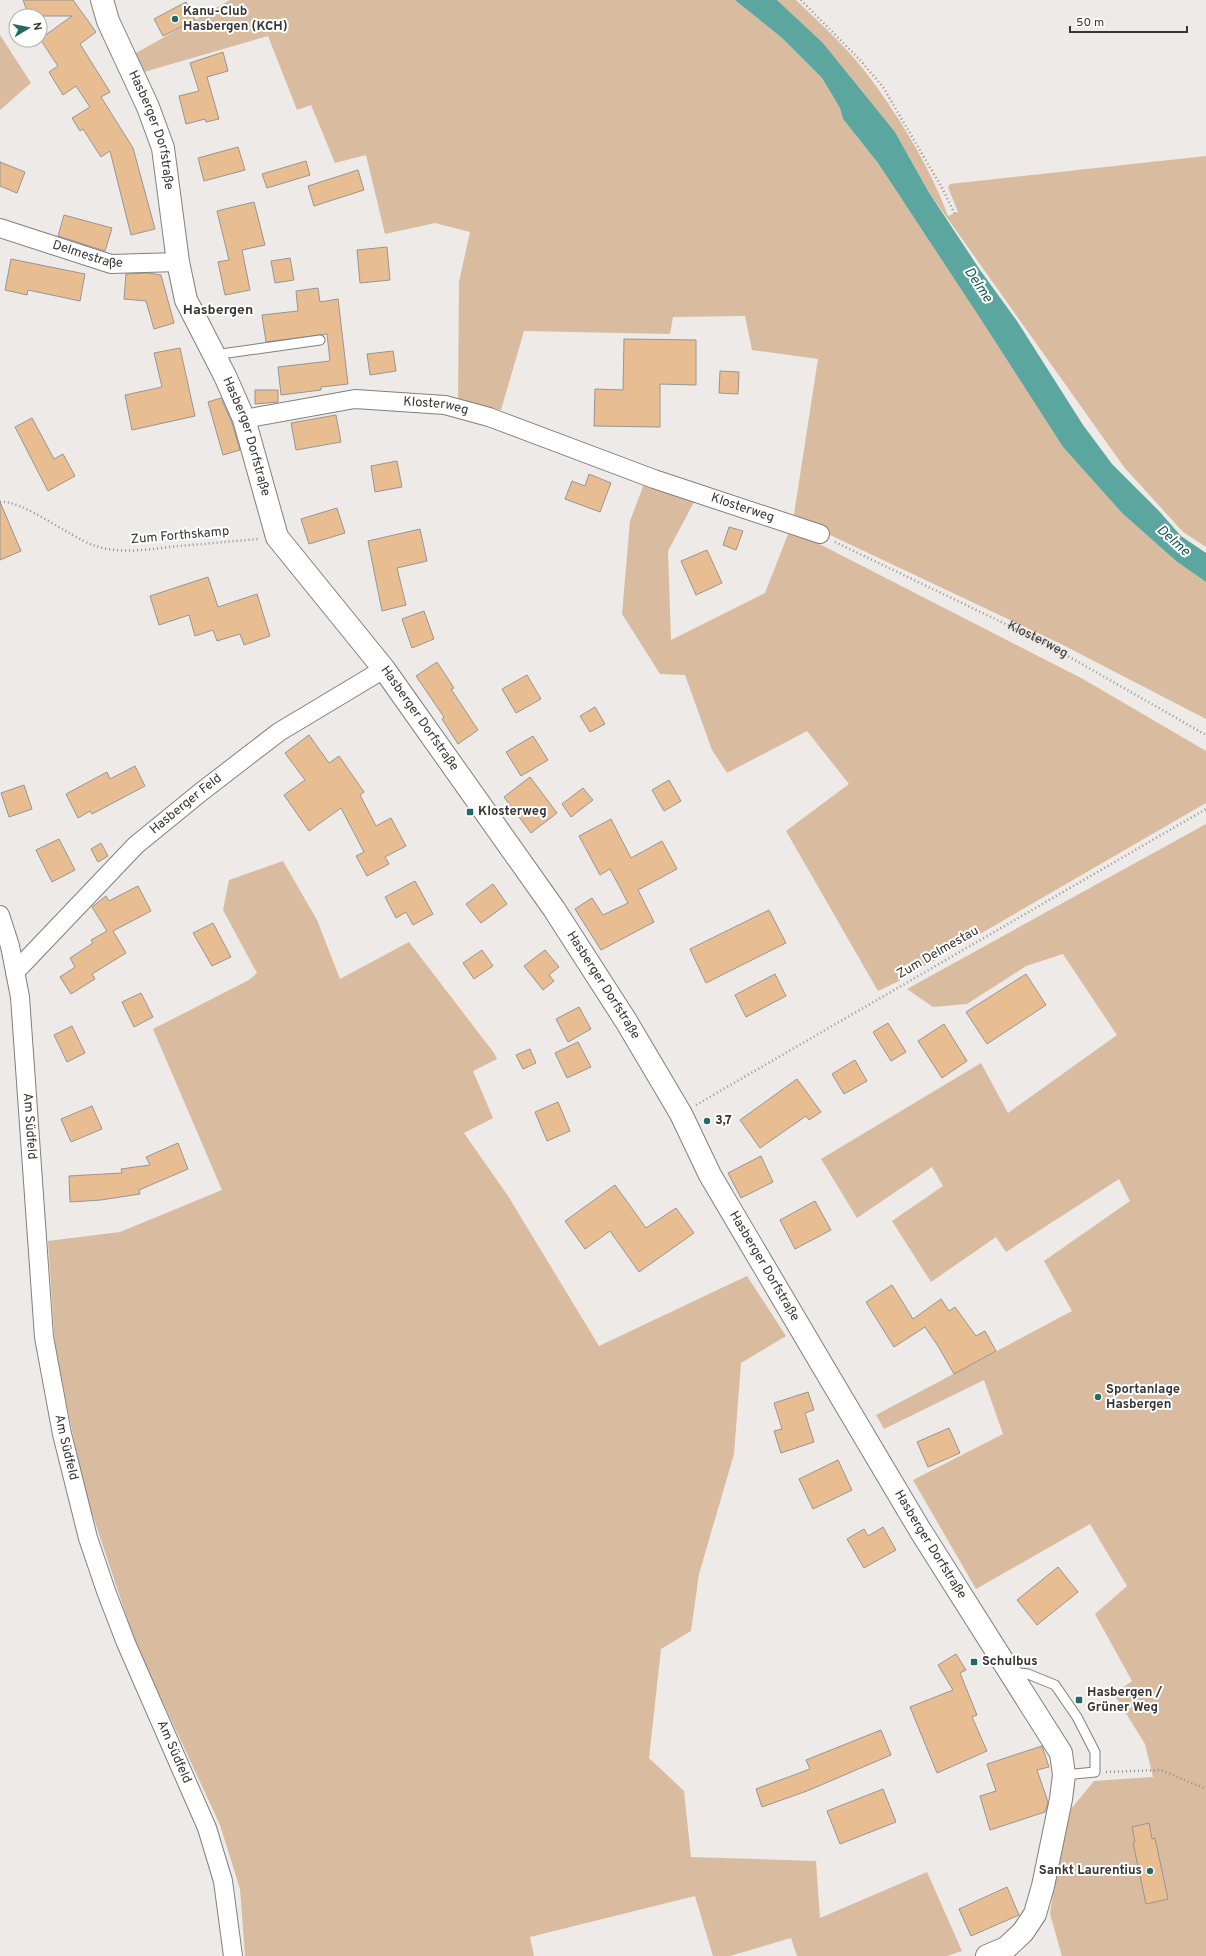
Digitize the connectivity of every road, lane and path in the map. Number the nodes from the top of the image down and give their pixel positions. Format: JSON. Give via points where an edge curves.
{"nodes":[{"id":1,"x":102,"y":0,"type":"edge"},
{"id":2,"x":801,"y":0,"type":"edge"},
{"id":3,"x":955,"y":214,"type":"dead end"},
{"id":4,"x":0,"y":228,"type":"edge"},
{"id":5,"x":178,"y":262,"type":"junction"},
{"id":6,"x":320,"y":340,"type":"dead end"},
{"id":7,"x":214,"y":355,"type":"junction"},
{"id":8,"x":244,"y":419,"type":"junction"},
{"id":9,"x":0,"y":502,"type":"edge"},
{"id":10,"x":820,"y":534,"type":"joint"},
{"id":11,"x":277,"y":537,"type":"junction"},
{"id":12,"x":384,"y":669,"type":"junction"},
{"id":13,"x":1206,"y":735,"type":"edge"},
{"id":14,"x":1206,"y":809,"type":"edge"},
{"id":15,"x":0,"y":915,"type":"edge"},
{"id":16,"x":15,"y":972,"type":"junction"},
{"id":17,"x":681,"y":1114,"type":"junction"},
{"id":18,"x":1009,"y":1672,"type":"junction"},
{"id":19,"x":1095,"y":1772,"type":"junction"},
{"id":20,"x":1064,"y":1775,"type":"junction"},
{"id":21,"x":1206,"y":1789,"type":"edge"},
{"id":22,"x":233,"y":1956,"type":"edge"},
{"id":23,"x":987,"y":1956,"type":"edge"}],
"edges":[{"from":1,"to":5,"type":"street","name":"Hasberger Dorfstraße","via":[[108,21],[148,107],[163,148]]},
{"from":2,"to":3,"type":"path","via":[[883,87]]},
{"from":4,"to":5,"type":"street","name":"Delmestraße","via":[[111,264]]},
{"from":5,"to":7,"type":"street","name":"Hasberger Dorfstraße","via":[[186,300]]},
{"from":6,"to":7,"type":"lane"},
{"from":7,"to":8,"type":"street","name":"Hasberger Dorfstraße"},
{"from":8,"to":10,"type":"street","name":"Klosterweg","via":[[355,399],[445,405],[489,417],[654,479]]},
{"from":8,"to":11,"type":"street","name":"Hasberger Dorfstraße"},
{"from":9,"to":11,"type":"path","name":"Zum Forthskamp","via":[[25,508],[74,537],[95,546],[129,551]]},
{"from":10,"to":13,"type":"path","name":"Klosterweg","via":[[1045,643]]},
{"from":11,"to":12,"type":"street","name":"Hasberger Dorfstraße"},
{"from":12,"to":16,"type":"street","name":"Hasberger Feld","via":[[279,732],[200,792],[136,846]]},
{"from":12,"to":17,"type":"street","name":"Hasberger Dorfstraße","via":[[554,909],[626,1021]]},
{"from":14,"to":17,"type":"path","name":"Zum Delmestau"},
{"from":15,"to":16,"type":"street","name":"Am Südfeld"},
{"from":16,"to":22,"type":"street","name":"Am Südfeld","via":[[20,997],[44,1337],[60,1427],[88,1538],[106,1591],[207,1828],[223,1881]]},
{"from":17,"to":18,"type":"street","name":"Hasberger Dorfstraße","via":[[710,1175],[920,1530]]},
{"from":18,"to":19,"type":"lane","via":[[1028,1674],[1055,1685],[1077,1717],[1095,1752]]},
{"from":18,"to":20,"type":"street","name":"Hasberger Dorfstraße","via":[[1061,1753]]},
{"from":19,"to":20,"type":"lane"},
{"from":19,"to":21,"type":"path","via":[[1161,1770]]},
{"from":20,"to":23,"type":"street","name":"Hasberger Dorfstraße","via":[[1045,1878],[1035,1914],[1023,1932],[1006,1948]]}]}
